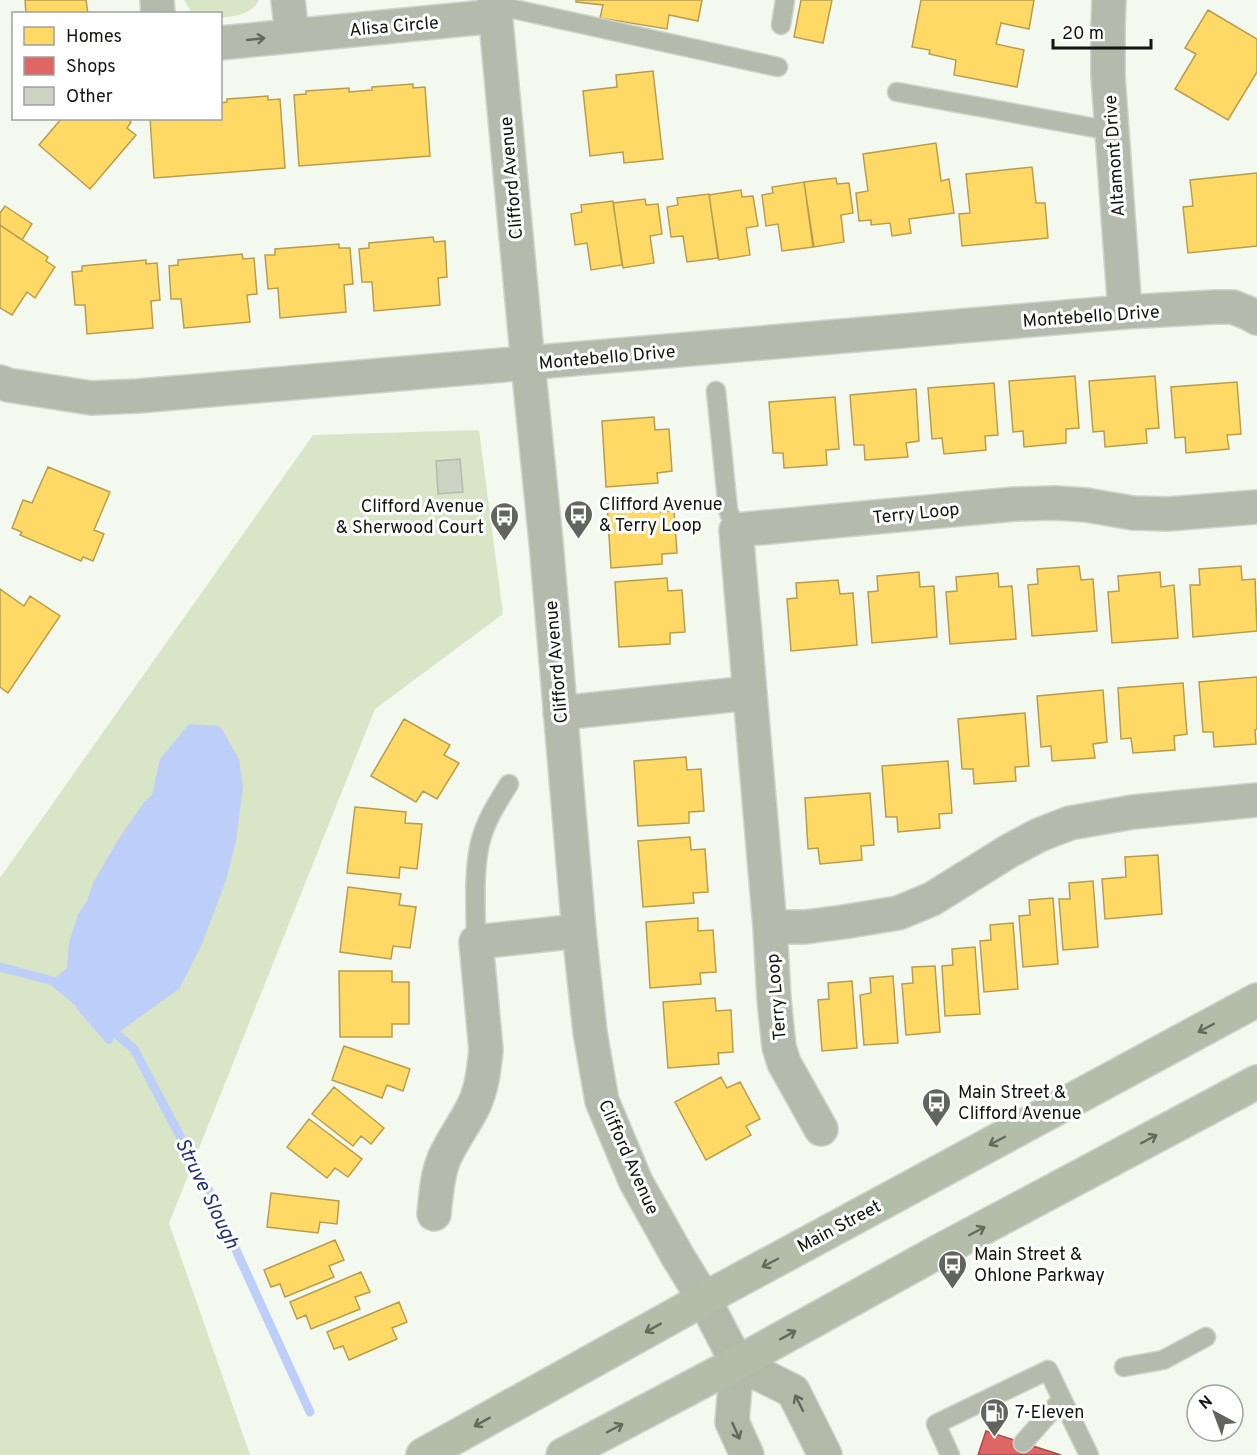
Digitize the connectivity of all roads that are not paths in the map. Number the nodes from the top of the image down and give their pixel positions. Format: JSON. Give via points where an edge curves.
{"nodes":[{"id":1,"x":288,"y":0,"type":"edge"},
{"id":2,"x":785,"y":0,"type":"edge"},
{"id":3,"x":1109,"y":0,"type":"edge"},
{"id":4,"x":495,"y":7,"type":"edge"},
{"id":5,"x":781,"y":25,"type":"dead end"},
{"id":6,"x":292,"y":35,"type":"junction"},
{"id":7,"x":222,"y":43,"type":"edge"},
{"id":8,"x":778,"y":67,"type":"dead end"},
{"id":9,"x":897,"y":92,"type":"dead end"},
{"id":10,"x":1112,"y":131,"type":"junction"},
{"id":11,"x":1125,"y":312,"type":"junction"},
{"id":12,"x":1257,"y":318,"type":"edge"},
{"id":13,"x":528,"y":364,"type":"junction"},
{"id":14,"x":3,"y":390,"type":"edge"},
{"id":15,"x":716,"y":391,"type":"dead end"},
{"id":16,"x":1257,"y":507,"type":"edge"},
{"id":17,"x":736,"y":530,"type":"junction"},
{"id":18,"x":750,"y":693,"type":"junction"},
{"id":19,"x":560,"y":713,"type":"junction"},
{"id":20,"x":509,"y":784,"type":"dead end"},
{"id":21,"x":1257,"y":800,"type":"edge"},
{"id":22,"x":770,"y":927,"type":"junction"},
{"id":23,"x":579,"y":931,"type":"junction"},
{"id":24,"x":476,"y":942,"type":"junction"},
{"id":25,"x":1257,"y":1000,"type":"edge"},
{"id":26,"x":1257,"y":1082,"type":"edge"},
{"id":27,"x":821,"y":1129,"type":"dead end"},
{"id":28,"x":434,"y":1214,"type":"dead end"},
{"id":29,"x":704,"y":1299,"type":"junction"},
{"id":30,"x":1206,"y":1337,"type":"dead end"},
{"id":31,"x":737,"y":1363,"type":"junction"},
{"id":32,"x":1124,"y":1367,"type":"dead end"},
{"id":33,"x":1062,"y":1399,"type":"junction"},
{"id":34,"x":1023,"y":1443,"type":"dead end"},
{"id":35,"x":423,"y":1455,"type":"edge"},
{"id":36,"x":563,"y":1455,"type":"edge"},
{"id":37,"x":747,"y":1455,"type":"edge"},
{"id":38,"x":825,"y":1455,"type":"edge"},
{"id":39,"x":950,"y":1455,"type":"edge"},
{"id":40,"x":1089,"y":1455,"type":"edge"}],
"edges":[{"from":1,"to":6,"type":"street"},
{"from":2,"to":5,"type":"lane"},
{"from":3,"to":10,"type":"street","name":"Altamont Drive"},
{"from":4,"to":6,"type":"street","name":"Alisa Circle"},
{"from":4,"to":8,"type":"lane"},
{"from":4,"to":13,"type":"street","name":"Clifford Avenue"},
{"from":7,"to":6,"type":"street","name":"Alisa Circle","one_way":true},
{"from":9,"to":10,"type":"lane"},
{"from":10,"to":11,"type":"street","name":"Altamont Drive"},
{"from":11,"to":12,"type":"street","name":"Montebello Drive","via":[[1215,307],[1233,308]]},
{"from":11,"to":13,"type":"street","name":"Montebello Drive"},
{"from":13,"to":14,"type":"street","name":"Montebello Drive","via":[[138,396],[91,398]]},
{"from":13,"to":19,"type":"street","name":"Clifford Avenue"},
{"from":15,"to":17,"type":"lane","via":[[728,510]]},
{"from":16,"to":17,"type":"street","name":"Terry Loop","via":[[1168,514],[1086,505],[1015,504]]},
{"from":17,"to":18,"type":"street","name":"Terry Loop"},
{"from":18,"to":19,"type":"street"},
{"from":18,"to":22,"type":"street","name":"Terry Loop"},
{"from":19,"to":23,"type":"street","name":"Clifford Avenue"},
{"from":20,"to":24,"type":"lane","via":[[491,813],[480,844]]},
{"from":21,"to":22,"type":"street","name":"Terry Loop","via":[[1133,812],[1070,823],[1009,851],[932,899],[898,913],[805,927]]},
{"from":22,"to":27,"type":"street","name":"Terry Loop","via":[[779,1047]]},
{"from":23,"to":24,"type":"street"},
{"from":23,"to":29,"type":"street","name":"Clifford Avenue","via":[[602,1101],[636,1182]]},
{"from":24,"to":28,"type":"street","via":[[486,1050],[481,1087],[439,1175]]},
{"from":25,"to":29,"type":"main road","name":"Main Street","one_way":true},
{"from":31,"to":26,"type":"main road","one_way":true},
{"from":29,"to":31,"type":"main road"},
{"from":29,"to":35,"type":"main road","name":"Main Street","one_way":true},
{"from":30,"to":32,"type":"lane","via":[[1163,1360]]},
{"from":36,"to":31,"type":"main road","one_way":true},
{"from":31,"to":37,"type":"main road","one_way":true,"via":[[732,1422]]},
{"from":38,"to":31,"type":"main road","one_way":true,"via":[[793,1391]]},
{"from":33,"to":34,"type":"lane"},
{"from":33,"to":39,"type":"lane","via":[[1047,1370],[936,1424]]},
{"from":33,"to":40,"type":"lane"}]}
